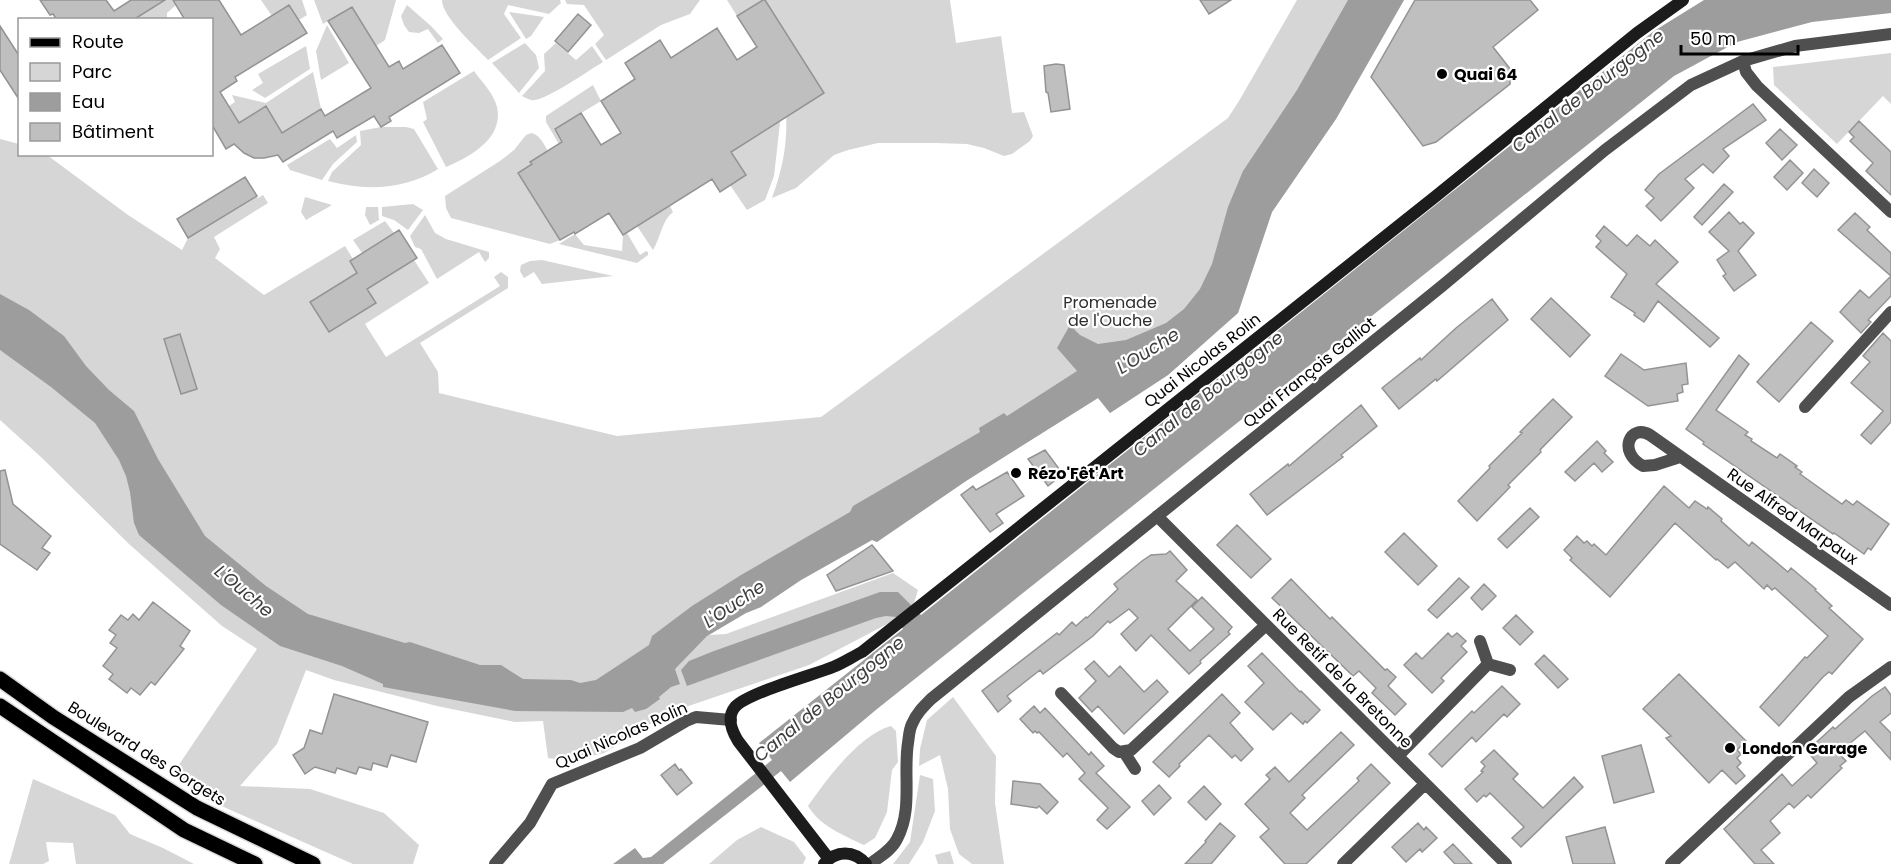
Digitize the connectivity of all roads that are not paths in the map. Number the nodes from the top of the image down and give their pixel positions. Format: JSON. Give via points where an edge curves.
{"nodes":[{"id":1,"x":1683,"y":0,"type":"edge"},
{"id":2,"x":1891,"y":34,"type":"edge"},
{"id":3,"x":1743,"y":61,"type":"junction"},
{"id":4,"x":1891,"y":212,"type":"edge"},
{"id":5,"x":1891,"y":312,"type":"edge"},
{"id":6,"x":1804,"y":407,"type":"dead end"},
{"id":7,"x":1680,"y":457,"type":"dead end"},
{"id":8,"x":1157,"y":516,"type":"junction"},
{"id":9,"x":1889,"y":606,"type":"edge"},
{"id":10,"x":1266,"y":625,"type":"junction"},
{"id":11,"x":1480,"y":641,"type":"dead end"},
{"id":12,"x":1488,"y":664,"type":"junction"},
{"id":13,"x":1891,"y":667,"type":"edge"},
{"id":14,"x":1510,"y":670,"type":"dead end"},
{"id":15,"x":0,"y":679,"type":"edge"},
{"id":16,"x":1061,"y":693,"type":"dead end"},
{"id":17,"x":0,"y":706,"type":"edge"},
{"id":18,"x":731,"y":720,"type":"junction"},
{"id":19,"x":1124,"y":752,"type":"junction"},
{"id":20,"x":1398,"y":756,"type":"junction"},
{"id":21,"x":1135,"y":769,"type":"dead end"},
{"id":22,"x":1425,"y":784,"type":"junction"},
{"id":23,"x":826,"y":862,"type":"edge"},
{"id":24,"x":255,"y":864,"type":"edge"},
{"id":25,"x":313,"y":864,"type":"edge"},
{"id":26,"x":495,"y":864,"type":"edge"},
{"id":27,"x":868,"y":864,"type":"edge"},
{"id":28,"x":1343,"y":864,"type":"edge"},
{"id":29,"x":1506,"y":864,"type":"edge"},
{"id":30,"x":1671,"y":864,"type":"edge"}],
"edges":[{"from":1,"to":18,"type":"street","name":"Quai Nicolas Rolin","via":[[862,652],[741,702],[733,710]]},
{"from":2,"to":3,"type":"street","name":"Quai François Galliot","via":[[1795,46]]},
{"from":3,"to":4,"type":"street","via":[[1757,86]]},
{"from":3,"to":8,"type":"street","name":"Quai François Galliot","via":[[1691,85],[1650,115]]},
{"from":5,"to":6,"type":"street"},
{"from":7,"to":9,"type":"street","name":"Rue Alfred Marpaux"},
{"from":8,"to":10,"type":"street","name":"Rue Retif de la Bretonne"},
{"from":8,"to":27,"type":"street","name":"Quai François Galliot","via":[[920,710],[910,727],[906,754],[904,822],[897,841]]},
{"from":10,"to":19,"type":"street","via":[[1136,746]]},
{"from":10,"to":20,"type":"street","name":"Rue Retif de la Bretonne"},
{"from":11,"to":12,"type":"street"},
{"from":12,"to":14,"type":"street"},
{"from":12,"to":20,"type":"street"},
{"from":13,"to":30,"type":"street","via":[[1849,697]]},
{"from":15,"to":25,"type":"main road","name":"Boulevard des Gorgets","via":[[197,808]]},
{"from":16,"to":19,"type":"street","via":[[1113,748]]},
{"from":17,"to":24,"type":"main road","via":[[184,830]]},
{"from":18,"to":23,"type":"street","via":[[745,752]]},
{"from":18,"to":26,"type":"street","name":"Quai Nicolas Rolin","via":[[696,717],[633,751],[552,784],[530,823]]},
{"from":19,"to":21,"type":"street"},
{"from":20,"to":22,"type":"street","name":"Rue Retif de la Bretonne"},
{"from":22,"to":28,"type":"street"},
{"from":22,"to":29,"type":"street","name":"Rue Retif de la Bretonne"},
{"from":23,"to":27,"type":"street","via":[[849,853]]}]}
